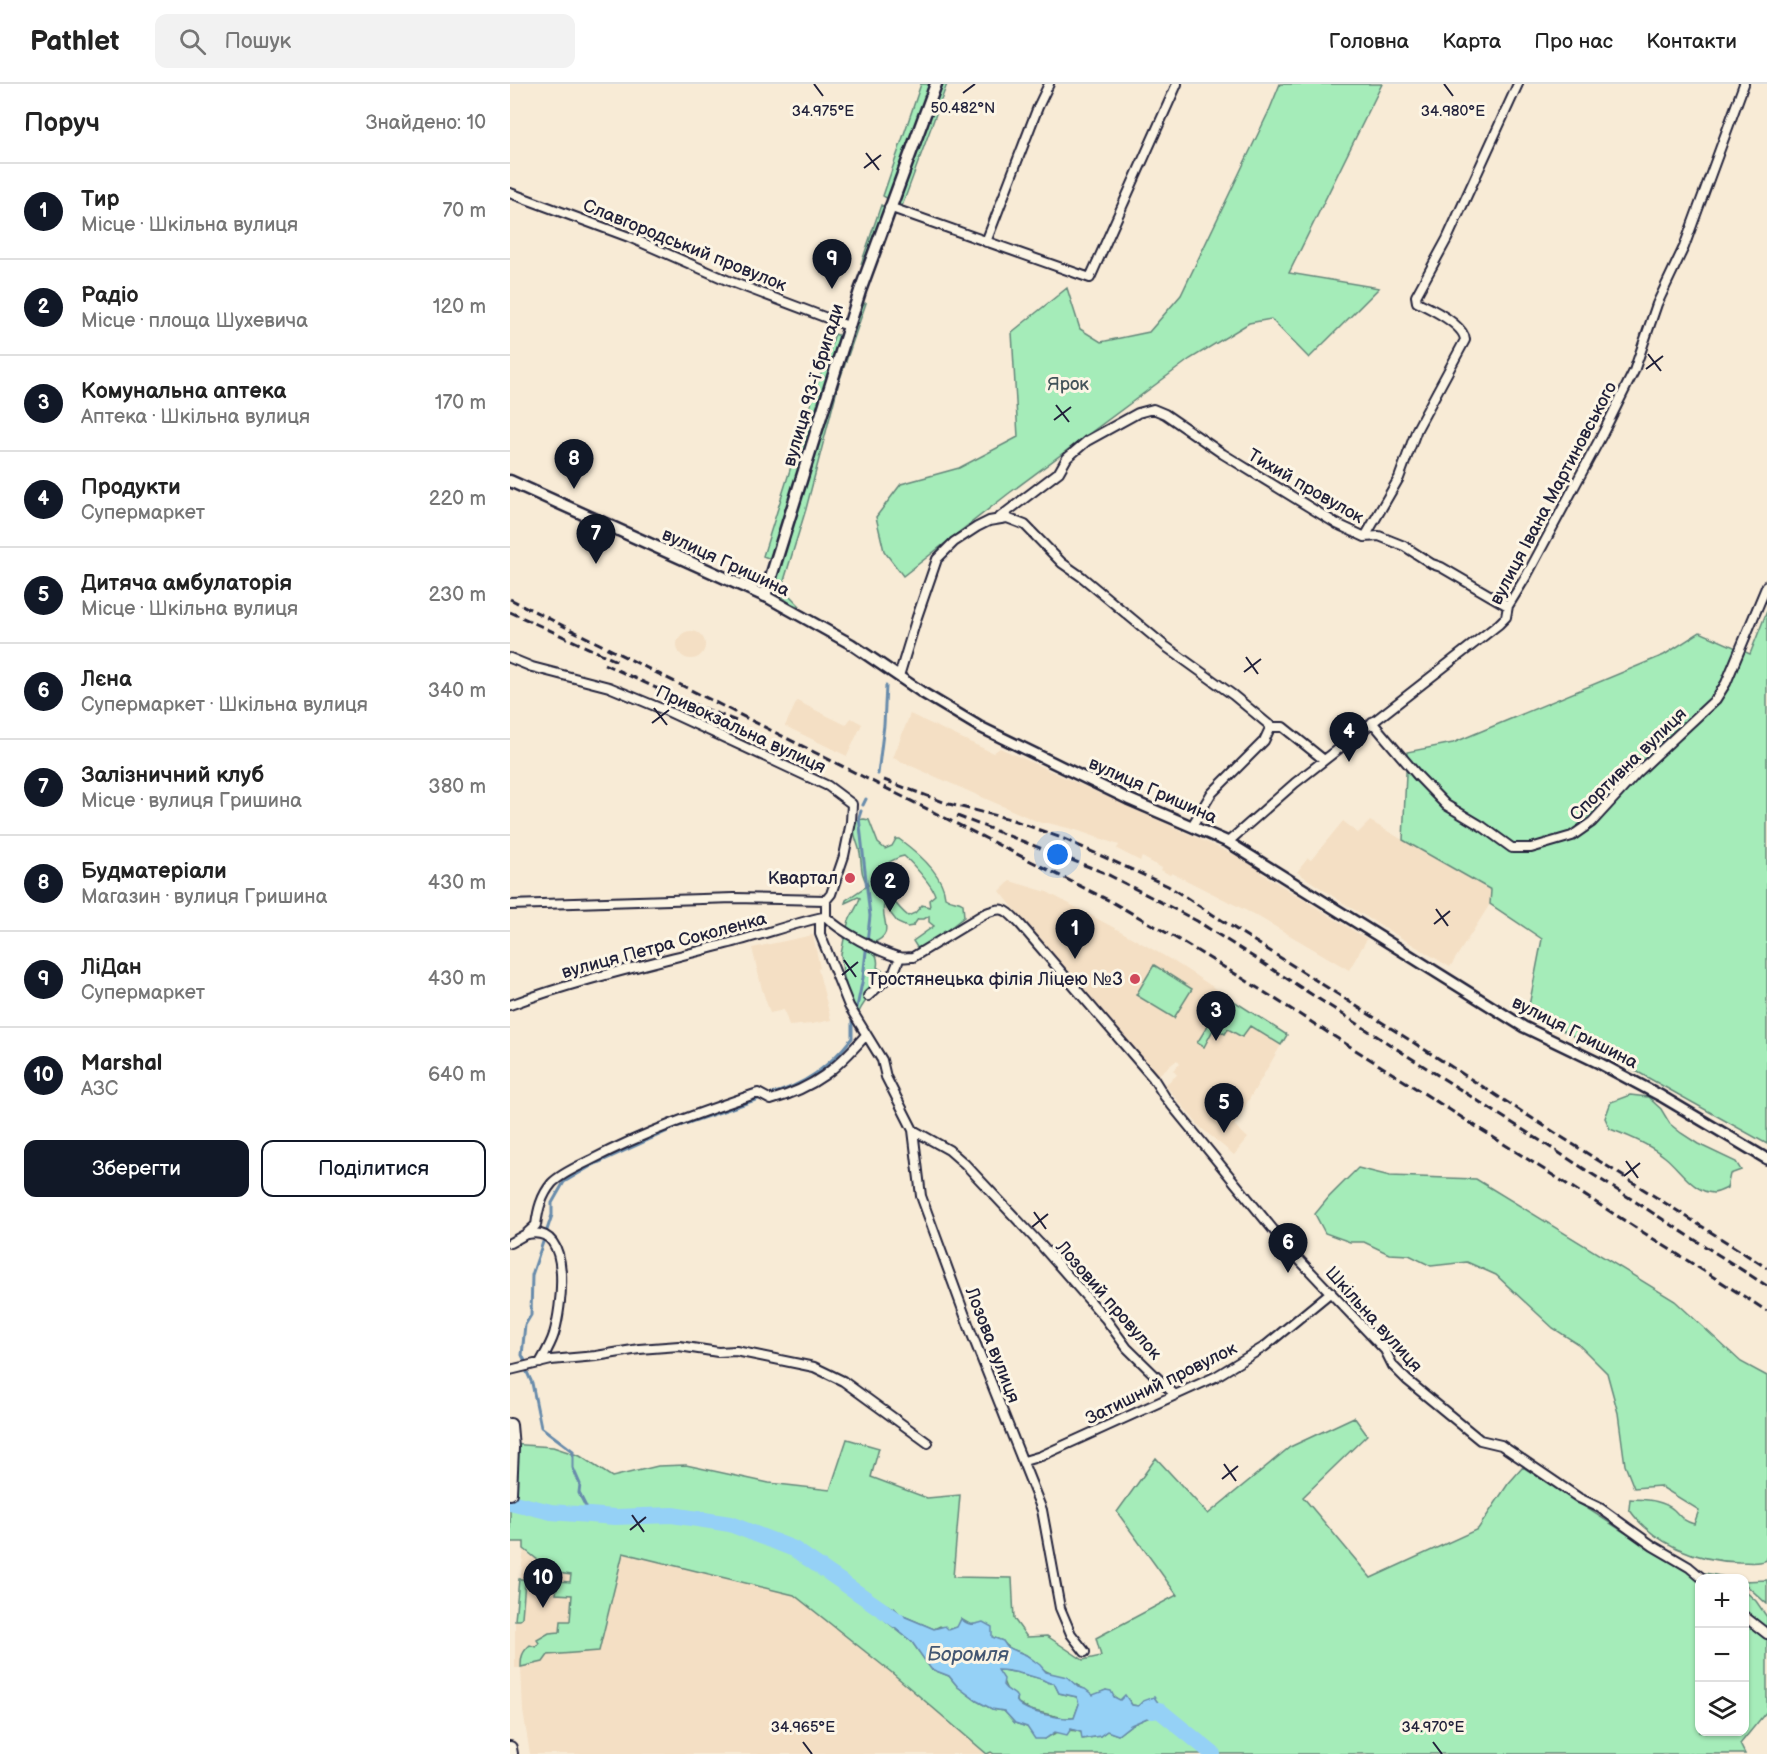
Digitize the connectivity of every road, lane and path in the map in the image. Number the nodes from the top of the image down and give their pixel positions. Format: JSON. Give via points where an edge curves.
{"nodes":[{"id":1,"x":936,"y":84,"type":"edge"},
{"id":2,"x":1050,"y":84,"type":"edge"},
{"id":3,"x":1177,"y":84,"type":"edge"},
{"id":4,"x":1518,"y":84,"type":"edge"},
{"id":5,"x":1744,"y":84,"type":"edge"},
{"id":6,"x":510,"y":193,"type":"edge"},
{"id":7,"x":889,"y":207,"type":"junction"},
{"id":8,"x":986,"y":242,"type":"junction"},
{"id":9,"x":848,"y":326,"type":"junction"},
{"id":10,"x":510,"y":481,"type":"edge"},
{"id":11,"x":999,"y":518,"type":"junction"},
{"id":12,"x":1365,"y":537,"type":"junction"},
{"id":13,"x":1767,"y":585,"type":"edge"},
{"id":14,"x":765,"y":596,"type":"junction"},
{"id":15,"x":1508,"y":606,"type":"junction"},
{"id":16,"x":510,"y":658,"type":"edge"},
{"id":17,"x":899,"y":676,"type":"junction"},
{"id":18,"x":1372,"y":722,"type":"junction"},
{"id":19,"x":1271,"y":726,"type":"junction"},
{"id":20,"x":1324,"y":760,"type":"junction"},
{"id":21,"x":1192,"y":826,"type":"junction"},
{"id":22,"x":1228,"y":842,"type":"junction"},
{"id":23,"x":826,"y":900,"type":"junction"},
{"id":24,"x":510,"y":905,"type":"edge"},
{"id":25,"x":823,"y":917,"type":"junction"},
{"id":26,"x":900,"y":957,"type":"junction"},
{"id":27,"x":868,"y":996,"type":"dead end"},
{"id":28,"x":510,"y":1005,"type":"edge"},
{"id":29,"x":866,"y":1035,"type":"junction"},
{"id":30,"x":913,"y":1130,"type":"junction"},
{"id":31,"x":1767,"y":1159,"type":"edge"},
{"id":32,"x":526,"y":1234,"type":"junction"},
{"id":33,"x":510,"y":1243,"type":"edge"},
{"id":34,"x":1330,"y":1292,"type":"junction"},
{"id":35,"x":540,"y":1363,"type":"junction"},
{"id":36,"x":510,"y":1370,"type":"edge"},
{"id":37,"x":1175,"y":1395,"type":"junction"},
{"id":38,"x":510,"y":1425,"type":"edge"},
{"id":39,"x":928,"y":1443,"type":"dead end"},
{"id":40,"x":1024,"y":1461,"type":"junction"},
{"id":41,"x":510,"y":1493,"type":"edge"},
{"id":42,"x":1697,"y":1574,"type":"edge"},
{"id":43,"x":1749,"y":1620,"type":"edge"},
{"id":44,"x":1767,"y":1634,"type":"edge"},
{"id":45,"x":1085,"y":1652,"type":"dead end"},
{"id":46,"x":510,"y":1748,"type":"edge"},
{"id":47,"x":511,"y":1754,"type":"edge"}],
"edges":[{"from":1,"to":7,"type":"main road","name":"вулиця 93-ї бригади"},
{"from":2,"to":8,"type":"street"},
{"from":3,"to":8,"type":"street","via":[[1090,278]]},
{"from":4,"to":12,"type":"street","via":[[1416,296],[1417,302],[1460,329],[1464,340],[1417,429],[1399,478]]},
{"from":5,"to":15,"type":"street","name":"вулиця Івана Мартиновського","via":[[1634,371]]},
{"from":6,"to":9,"type":"street","name":"Славгородський провулок"},
{"from":7,"to":8,"type":"street"},
{"from":7,"to":9,"type":"main road","name":"вулиця 93-ї бригади"},
{"from":9,"to":14,"type":"main road","name":"вулиця 93-ї бригади"},
{"from":10,"to":14,"type":"main road","name":"вулиця Гришина"},
{"from":11,"to":12,"type":"street","name":"Тихий провулок","via":[[1059,472],[1067,458],[1086,441],[1138,413],[1153,410],[1295,499]]},
{"from":11,"to":17,"type":"street","via":[[966,533],[937,560]]},
{"from":11,"to":19,"type":"street","via":[[1025,525],[1062,563]]},
{"from":12,"to":15,"type":"street","name":"Тихий провулок","via":[[1379,536],[1404,546]]},
{"from":13,"to":18,"type":"street","name":"Спортивна вулиця","via":[[1716,699],[1637,773],[1592,822],[1572,836],[1531,848],[1512,848],[1446,805]]},
{"from":14,"to":17,"type":"street","name":"вулиця Гришина"},
{"from":15,"to":18,"type":"street","name":"вулиця Івана Мартиновського","via":[[1506,617],[1499,624]]},
{"from":16,"to":23,"type":"street","name":"Привокзальна вулиця","via":[[609,687],[667,711],[828,786],[852,804],[843,856]]},
{"from":17,"to":21,"type":"street","name":"вулиця Гришина","via":[[980,727]]},
{"from":18,"to":20,"type":"street","name":"вулиця Івана Мартиновського"},
{"from":19,"to":20,"type":"street","via":[[1283,727]]},
{"from":19,"to":21,"type":"street","via":[[1264,741],[1211,794]]},
{"from":20,"to":22,"type":"street","name":"вулиця Івана Мартиновського"},
{"from":21,"to":22,"type":"street","name":"вулиця Гришина"},
{"from":22,"to":31,"type":"street","name":"вулиця Гришина","via":[[1524,1028],[1661,1096]]},
{"from":23,"to":24,"type":"street","via":[[734,898]]},
{"from":23,"to":25,"type":"street","name":"Лозова вулиця"},
{"from":25,"to":26,"type":"street"},
{"from":25,"to":28,"type":"street","name":"вулиця Петра Соколенка","via":[[544,992]]},
{"from":25,"to":29,"type":"street","name":"Лозова вулиця","via":[[820,934],[828,959]]},
{"from":26,"to":27,"type":"street","via":[[894,972]]},
{"from":26,"to":34,"type":"street","name":"Шкільна вулиця","via":[[913,957],[984,914],[1005,909],[1153,1078],[1289,1249]]},
{"from":29,"to":30,"type":"street","name":"Лозова вулиця","via":[[882,1060],[886,1077]]},
{"from":29,"to":32,"type":"street","via":[[824,1077],[792,1094],[771,1100],[758,1093],[750,1095],[687,1117],[578,1166],[554,1182],[544,1195],[536,1226]]},
{"from":30,"to":37,"type":"street","name":"Лозовий провулок","via":[[965,1164],[1040,1244],[1127,1348]]},
{"from":30,"to":40,"type":"street","name":"Лозова вулиця","via":[[921,1196]]},
{"from":32,"to":33,"type":"street"},
{"from":32,"to":35,"type":"street","via":[[544,1235],[556,1247],[561,1282],[558,1317]]},
{"from":34,"to":37,"type":"street","name":"Затишний провулок","via":[[1264,1347],[1215,1377]]},
{"from":34,"to":42,"type":"street","name":"Шкільна вулиця","via":[[1385,1350],[1393,1366],[1407,1380],[1480,1440],[1501,1445]]},
{"from":35,"to":36,"type":"street"},
{"from":35,"to":39,"type":"street","via":[[680,1346],[736,1351],[814,1367],[843,1381]]},
{"from":37,"to":40,"type":"street","name":"Затишний провулок"},
{"from":38,"to":41,"type":"main road"},
{"from":40,"to":45,"type":"street","name":"Лозова вулиця","via":[[1046,1525],[1060,1608],[1071,1634]]},
{"from":43,"to":44,"type":"street"},
{"from":46,"to":47,"type":"main road"}]}
